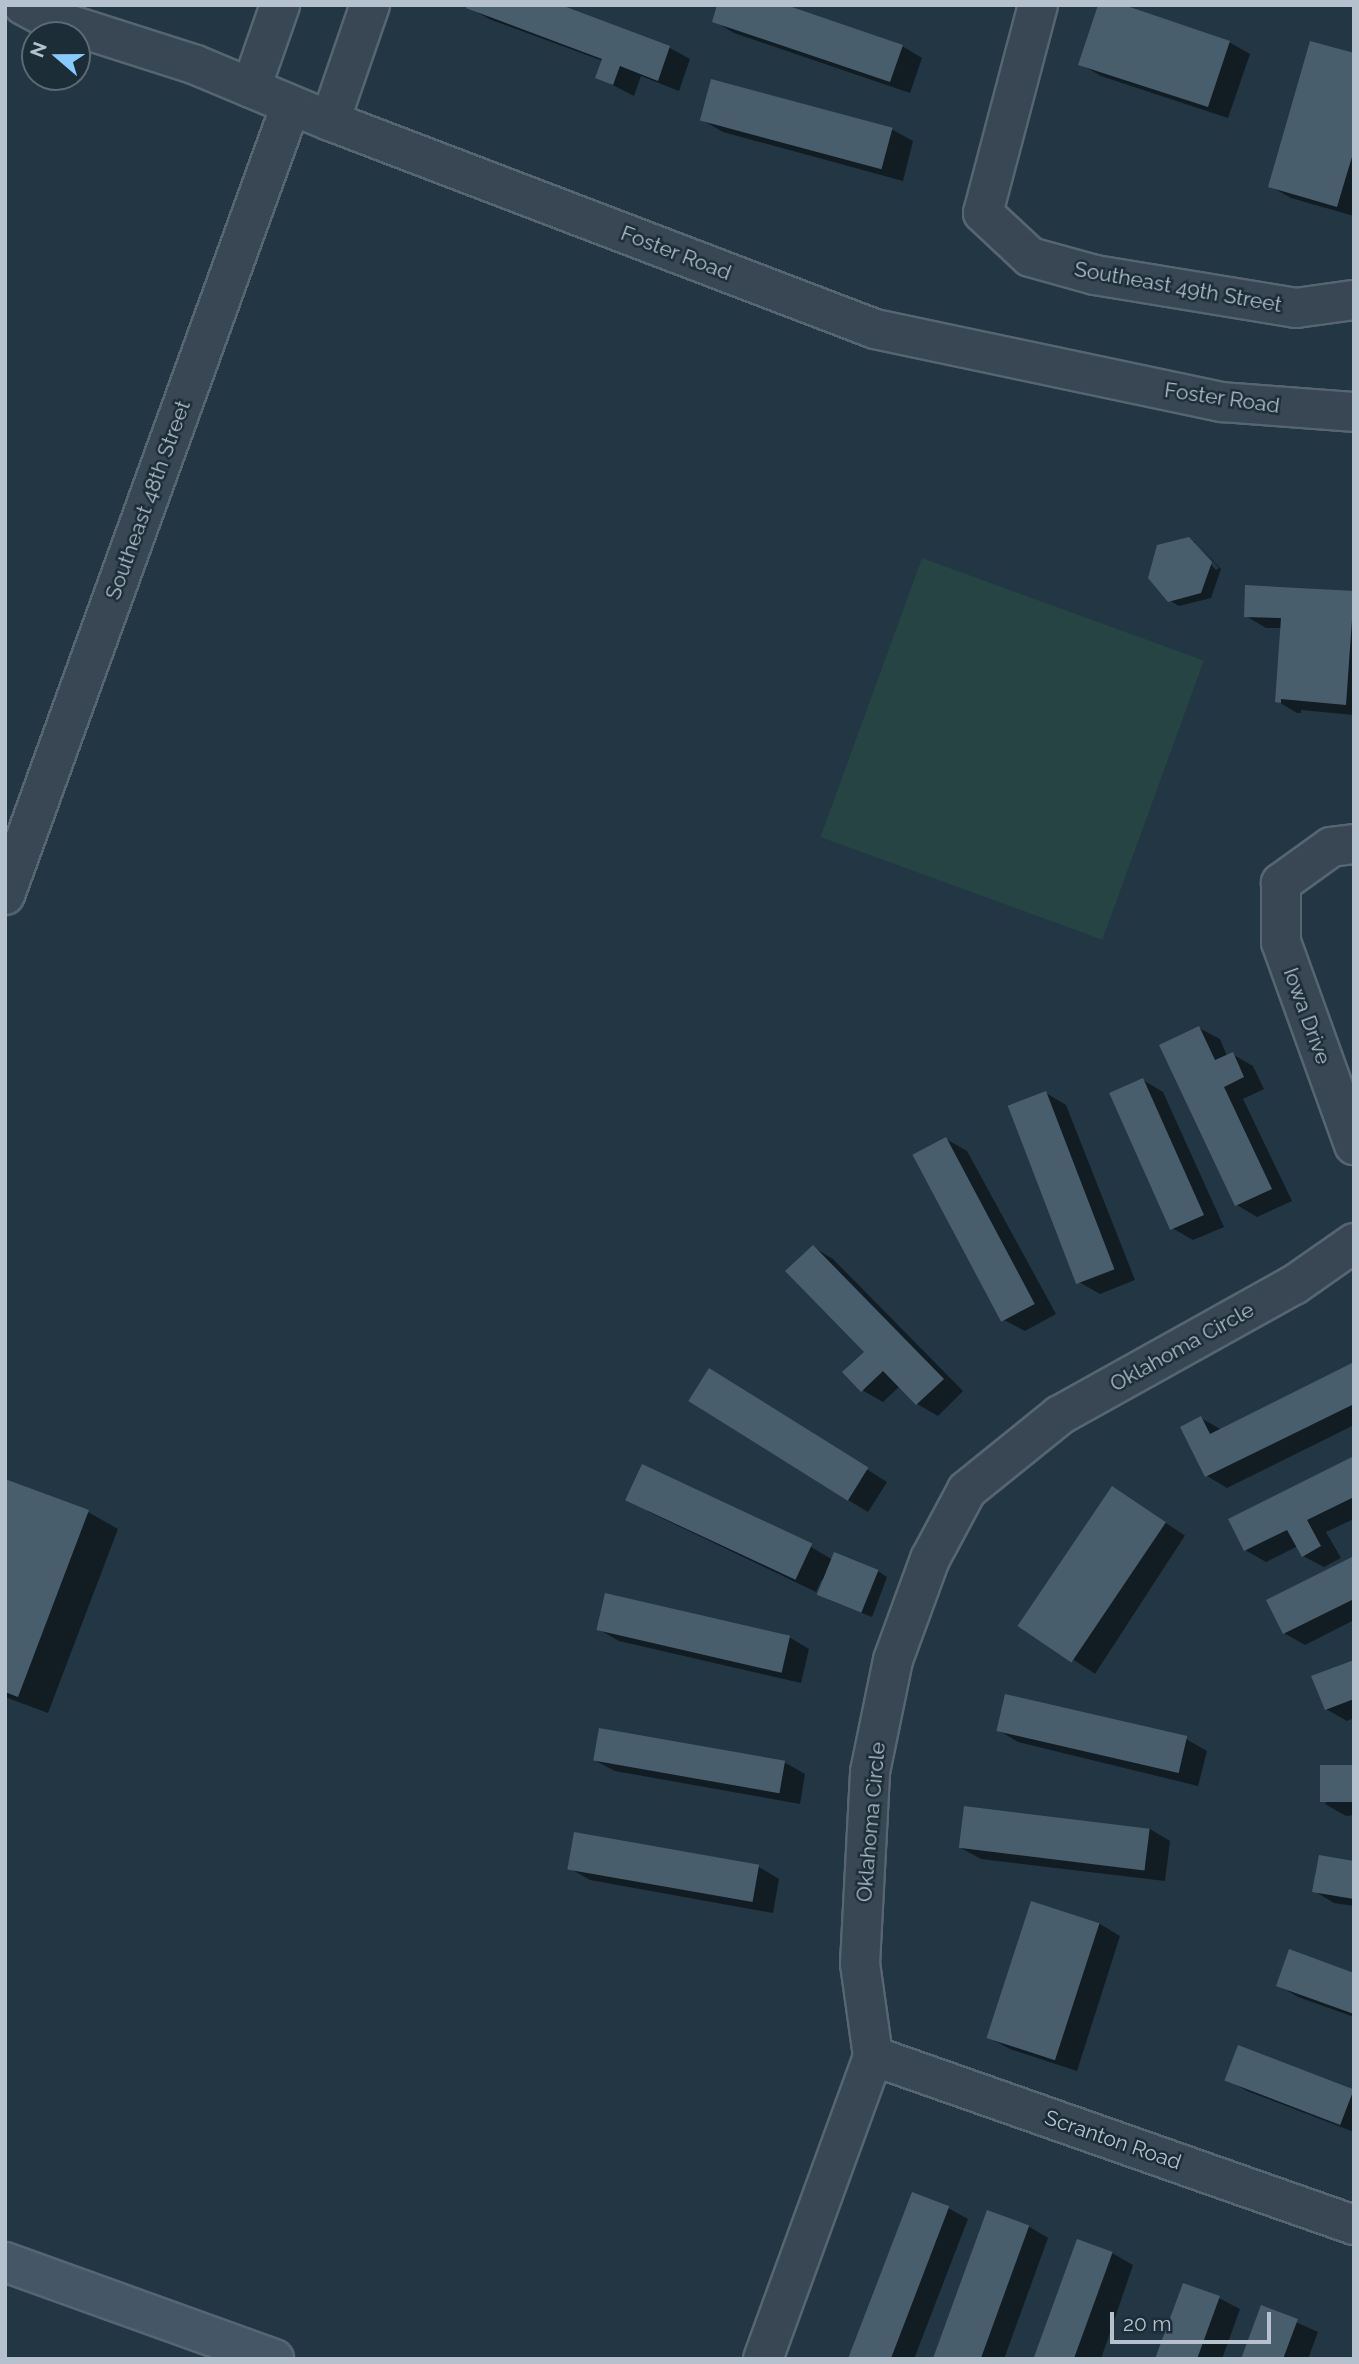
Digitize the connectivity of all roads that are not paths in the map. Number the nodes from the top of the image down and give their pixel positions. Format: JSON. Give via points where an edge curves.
{"nodes":[{"id":1,"x":23,"y":5,"type":"edge"},
{"id":2,"x":280,"y":5,"type":"edge"},
{"id":3,"x":370,"y":5,"type":"edge"},
{"id":4,"x":1038,"y":5,"type":"edge"},
{"id":5,"x":251,"y":88,"type":"junction"},
{"id":6,"x":292,"y":106,"type":"junction"},
{"id":7,"x":330,"y":121,"type":"junction"},
{"id":8,"x":1354,"y":300,"type":"edge"},
{"id":9,"x":1354,"y":412,"type":"edge"},
{"id":10,"x":1354,"y":844,"type":"edge"},
{"id":11,"x":5,"y":895,"type":"edge"},
{"id":12,"x":1354,"y":1145,"type":"edge"},
{"id":13,"x":1354,"y":1243,"type":"edge"},
{"id":14,"x":873,"y":2056,"type":"junction"},
{"id":15,"x":1354,"y":2225,"type":"edge"},
{"id":16,"x":5,"y":2262,"type":"edge"},
{"id":17,"x":274,"y":2359,"type":"edge"},
{"id":18,"x":763,"y":2359,"type":"edge"}],
"edges":[{"from":1,"to":5,"type":"street","name":"Foster Road"},
{"from":2,"to":5,"type":"street"},
{"from":3,"to":7,"type":"street"},
{"from":4,"to":8,"type":"street","name":"Southeast 49th Street","via":[[983,213],[1030,257],[1095,275],[1296,308]]},
{"from":5,"to":6,"type":"street","name":"Foster Road"},
{"from":6,"to":7,"type":"street","name":"Foster Road"},
{"from":6,"to":11,"type":"street","name":"Southeast 48th Street"},
{"from":7,"to":9,"type":"street","name":"Foster Road","via":[[875,329],[1222,402]]},
{"from":10,"to":12,"type":"street","name":"Iowa Drive","via":[[1331,847],[1281,883],[1281,942]]},
{"from":13,"to":14,"type":"street","name":"Oklahoma Circle","via":[[1294,1285],[1060,1415],[967,1490],[930,1559],[893,1660],[870,1772],[860,1964]]},
{"from":14,"to":15,"type":"street","name":"Scranton Road"},
{"from":14,"to":18,"type":"street","name":"Oklahoma Circle"},
{"from":16,"to":17,"type":"main road"}]}
